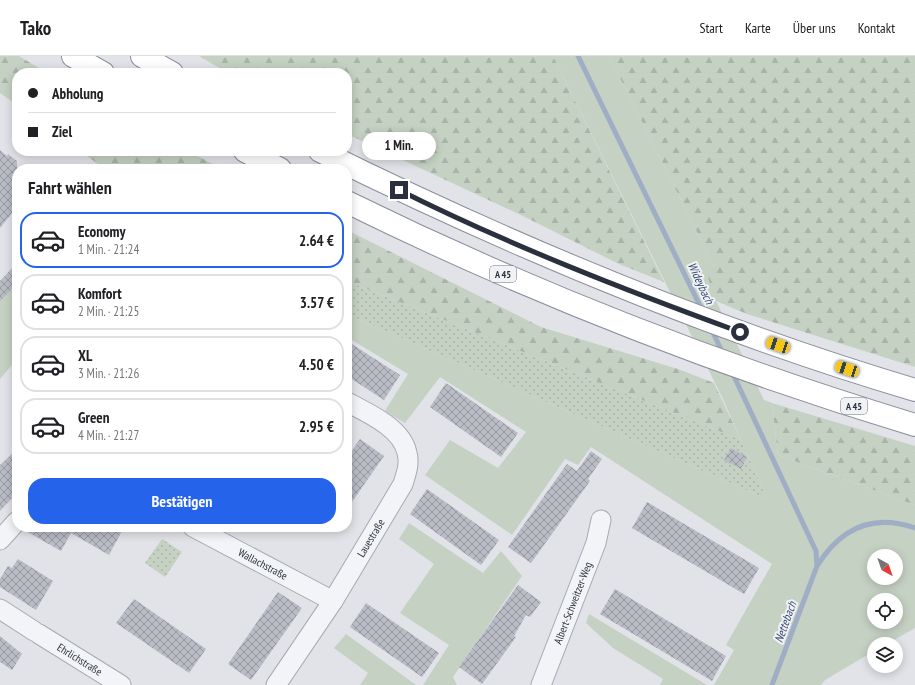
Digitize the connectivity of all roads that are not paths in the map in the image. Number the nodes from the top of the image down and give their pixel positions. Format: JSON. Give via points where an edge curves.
{"nodes":[{"id":1,"x":73,"y":56,"type":"edge"},
{"id":2,"x":142,"y":56,"type":"edge"},
{"id":3,"x":94,"y":68,"type":"edge"},
{"id":4,"x":163,"y":68,"type":"edge"},
{"id":5,"x":255,"y":156,"type":"edge"},
{"id":6,"x":330,"y":156,"type":"edge"},
{"id":7,"x":270,"y":164,"type":"edge"},
{"id":8,"x":347,"y":164,"type":"edge"},
{"id":9,"x":352,"y":166,"type":"edge"},
{"id":10,"x":352,"y":204,"type":"edge"},
{"id":11,"x":915,"y":390,"type":"edge"},
{"id":12,"x":352,"y":405,"type":"edge"},
{"id":13,"x":915,"y":425,"type":"edge"},
{"id":14,"x":601,"y":520,"type":"dead end"},
{"id":15,"x":12,"y":527,"type":"edge"},
{"id":16,"x":203,"y":532,"type":"edge"},
{"id":17,"x":0,"y":540,"type":"edge"},
{"id":18,"x":334,"y":601,"type":"junction"},
{"id":19,"x":0,"y":610,"type":"edge"},
{"id":20,"x":121,"y":685,"type":"edge"},
{"id":21,"x":276,"y":685,"type":"edge"},
{"id":22,"x":541,"y":685,"type":"edge"}],
"edges":[{"from":1,"to":3,"type":"highway"},
{"from":2,"to":4,"type":"highway"},
{"from":5,"to":7,"type":"highway"},
{"from":6,"to":8,"type":"highway"},
{"from":9,"to":11,"type":"highway","via":[[472,224],[636,294],[765,341]]},
{"from":10,"to":13,"type":"highway","number":"A 45","via":[[544,292],[662,340]]},
{"from":12,"to":18,"type":"street","name":"Lauestraße","via":[[395,431],[407,453],[408,467],[402,484]]},
{"from":14,"to":22,"type":"street","name":"Albert-Schweitzer-Weg","via":[[596,543]]},
{"from":15,"to":17,"type":"street"},
{"from":16,"to":18,"type":"street","name":"Wallachstraße"},
{"from":18,"to":21,"type":"street","name":"Lauestraße"},
{"from":19,"to":20,"type":"street","name":"Ehrlichstraße"}]}
